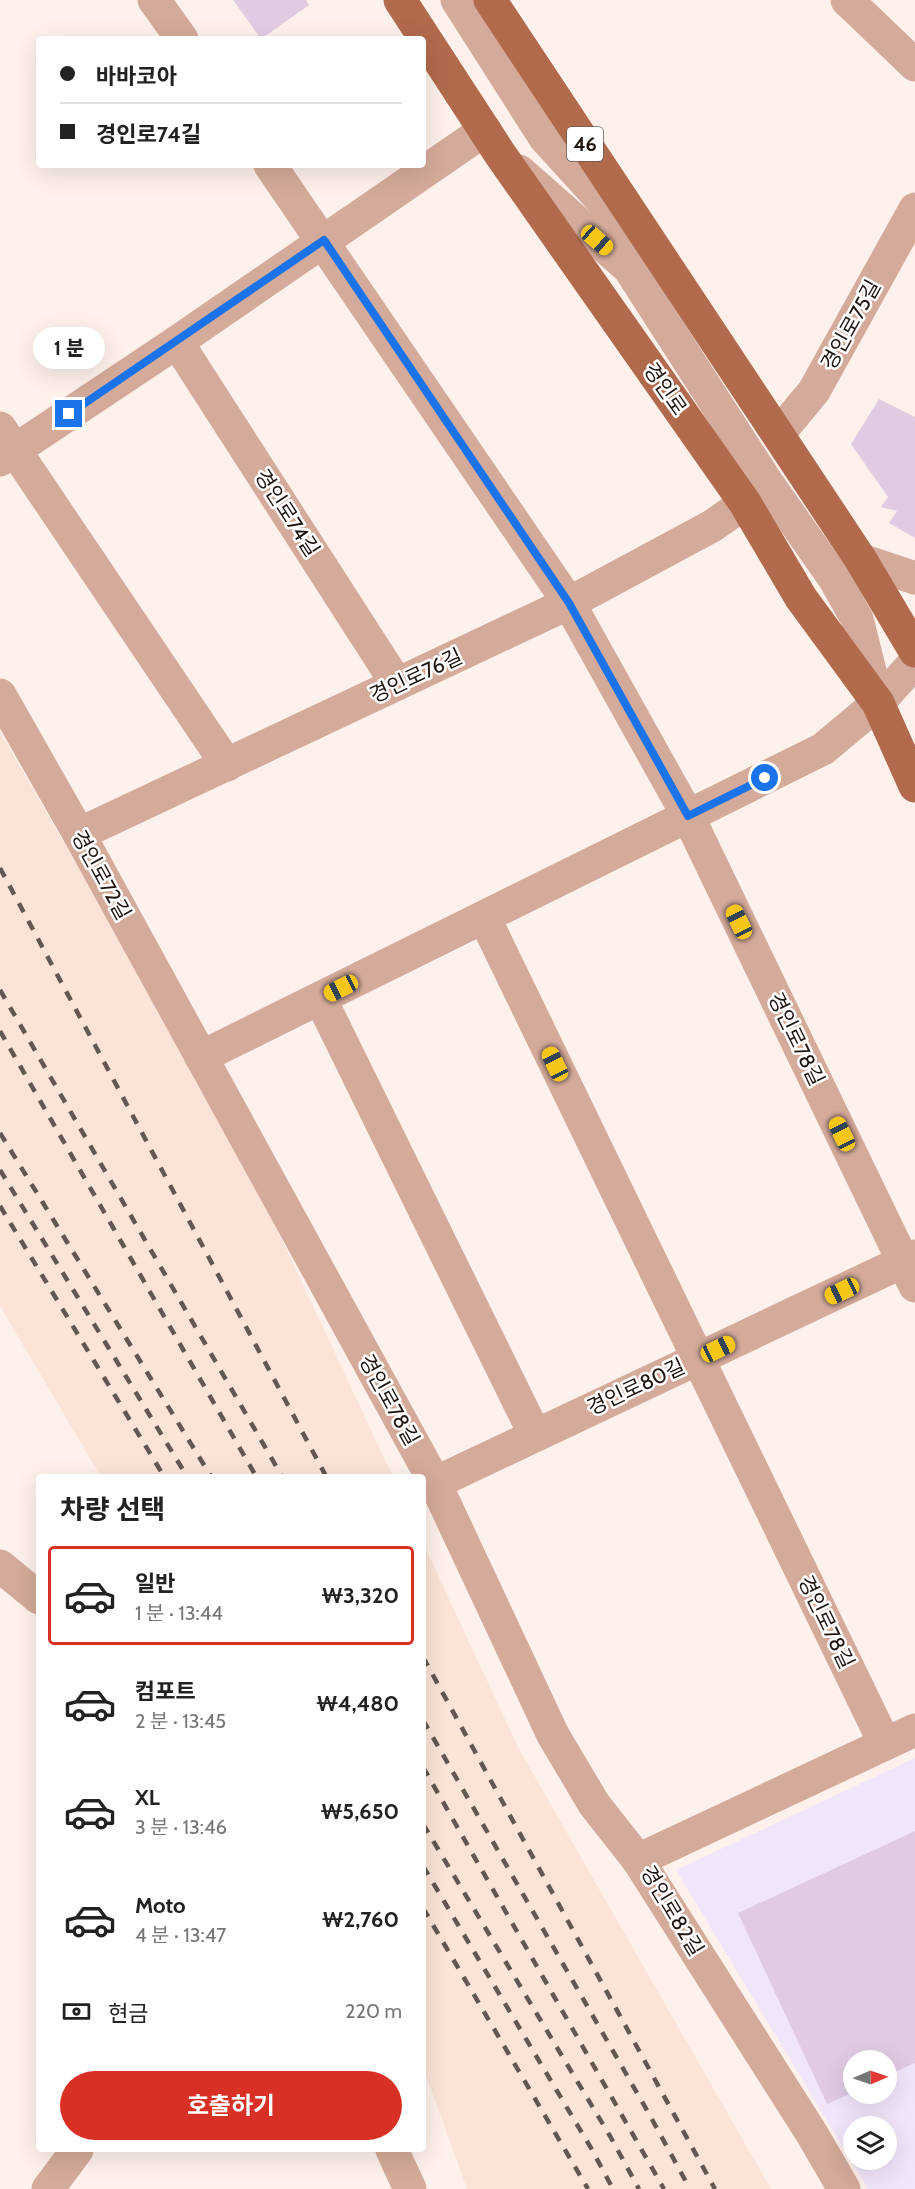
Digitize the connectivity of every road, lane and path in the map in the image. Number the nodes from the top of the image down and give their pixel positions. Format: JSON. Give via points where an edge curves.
{"nodes":[{"id":1,"x":154,"y":0,"type":"edge"},
{"id":2,"x":400,"y":0,"type":"edge"},
{"id":3,"x":458,"y":0,"type":"edge"},
{"id":4,"x":490,"y":0,"type":"edge"},
{"id":5,"x":847,"y":0,"type":"edge"},
{"id":6,"x":180,"y":36,"type":"edge"},
{"id":7,"x":423,"y":36,"type":"edge"},
{"id":8,"x":426,"y":40,"type":"edge"},
{"id":9,"x":915,"y":66,"type":"edge"},
{"id":10,"x":492,"y":142,"type":"junction"},
{"id":11,"x":272,"y":168,"type":"edge"},
{"id":12,"x":915,"y":209,"type":"edge"},
{"id":13,"x":324,"y":240,"type":"junction"},
{"id":14,"x":680,"y":287,"type":"junction"},
{"id":15,"x":177,"y":342,"type":"junction"},
{"id":16,"x":780,"y":437,"type":"junction"},
{"id":17,"x":5,"y":446,"type":"edge"},
{"id":18,"x":745,"y":503,"type":"junction"},
{"id":19,"x":861,"y":560,"type":"junction"},
{"id":20,"x":915,"y":578,"type":"edge"},
{"id":21,"x":569,"y":603,"type":"junction"},
{"id":22,"x":915,"y":651,"type":"edge"},
{"id":23,"x":915,"y":662,"type":"edge"},
{"id":24,"x":397,"y":684,"type":"junction"},
{"id":25,"x":0,"y":695,"type":"edge"},
{"id":26,"x":878,"y":703,"type":"junction"},
{"id":27,"x":227,"y":765,"type":"junction"},
{"id":28,"x":915,"y":786,"type":"edge"},
{"id":29,"x":688,"y":816,"type":"junction"},
{"id":30,"x":79,"y":834,"type":"junction"},
{"id":31,"x":484,"y":917,"type":"junction"},
{"id":32,"x":320,"y":998,"type":"junction"},
{"id":33,"x":201,"y":1057,"type":"junction"},
{"id":34,"x":911,"y":1268,"type":"edge"},
{"id":35,"x":698,"y":1359,"type":"junction"},
{"id":36,"x":535,"y":1436,"type":"junction"},
{"id":37,"x":435,"y":1483,"type":"junction"},
{"id":38,"x":0,"y":1566,"type":"edge"},
{"id":39,"x":36,"y":1596,"type":"edge"},
{"id":40,"x":915,"y":1730,"type":"edge"},
{"id":41,"x":885,"y":1744,"type":"junction"},
{"id":42,"x":638,"y":1860,"type":"junction"},
{"id":43,"x":76,"y":2152,"type":"edge"},
{"id":44,"x":393,"y":2152,"type":"edge"},
{"id":45,"x":48,"y":2189,"type":"edge"},
{"id":46,"x":410,"y":2189,"type":"edge"},
{"id":47,"x":844,"y":2189,"type":"edge"}],
"edges":[{"from":1,"to":6,"type":"street"},
{"from":2,"to":7,"type":"main road","name":"경인로"},
{"from":3,"to":14,"type":"street","via":[[545,138]]},
{"from":4,"to":14,"type":"main road","number":"46"},
{"from":5,"to":9,"type":"street"},
{"from":8,"to":10,"type":"main road","name":"경인로"},
{"from":10,"to":13,"type":"street"},
{"from":10,"to":18,"type":"main road","name":"경인로"},
{"from":10,"to":26,"type":"street","via":[[629,268],[766,482],[834,578],[857,619]]},
{"from":11,"to":13,"type":"street"},
{"from":12,"to":16,"type":"street","name":"경인로75길","via":[[814,391]]},
{"from":13,"to":15,"type":"street"},
{"from":13,"to":21,"type":"street"},
{"from":14,"to":16,"type":"main road","number":"46"},
{"from":15,"to":17,"type":"street"},
{"from":15,"to":24,"type":"street","name":"경인로74길"},
{"from":16,"to":19,"type":"main road","number":"46"},
{"from":17,"to":27,"type":"street"},
{"from":18,"to":21,"type":"street","name":"경인로76길","via":[[712,526]]},
{"from":18,"to":26,"type":"main road","name":"경인로","via":[[801,598]]},
{"from":19,"to":20,"type":"street"},
{"from":19,"to":22,"type":"main road","number":"46"},
{"from":21,"to":24,"type":"street","name":"경인로76길"},
{"from":21,"to":29,"type":"street","name":"경인로78길"},
{"from":23,"to":26,"type":"street"},
{"from":24,"to":27,"type":"street","name":"경인로76길"},
{"from":25,"to":30,"type":"street","name":"경인로72길"},
{"from":26,"to":28,"type":"main road","name":"경인로"},
{"from":26,"to":29,"type":"street","via":[[823,749]]},
{"from":27,"to":30,"type":"street","name":"경인로76길"},
{"from":29,"to":31,"type":"street"},
{"from":29,"to":34,"type":"street","name":"경인로78길"},
{"from":30,"to":33,"type":"street","name":"경인로72길"},
{"from":31,"to":32,"type":"street"},
{"from":31,"to":35,"type":"street","name":"경인로78길"},
{"from":32,"to":33,"type":"street"},
{"from":32,"to":36,"type":"street"},
{"from":33,"to":37,"type":"street","name":"경인로78길"},
{"from":34,"to":35,"type":"street","name":"경인로80길"},
{"from":35,"to":36,"type":"street","name":"경인로80길"},
{"from":35,"to":41,"type":"street","name":"경인로78길"},
{"from":36,"to":37,"type":"street","name":"경인로80길"},
{"from":37,"to":42,"type":"street","name":"경인로78길","via":[[553,1735],[594,1804]]},
{"from":38,"to":39,"type":"street"},
{"from":40,"to":41,"type":"street","name":"경인로82길"},
{"from":41,"to":42,"type":"street","name":"경인로82길"},
{"from":42,"to":47,"type":"street","name":"경인로82길"},
{"from":43,"to":45,"type":"street"},
{"from":44,"to":46,"type":"street"}]}
